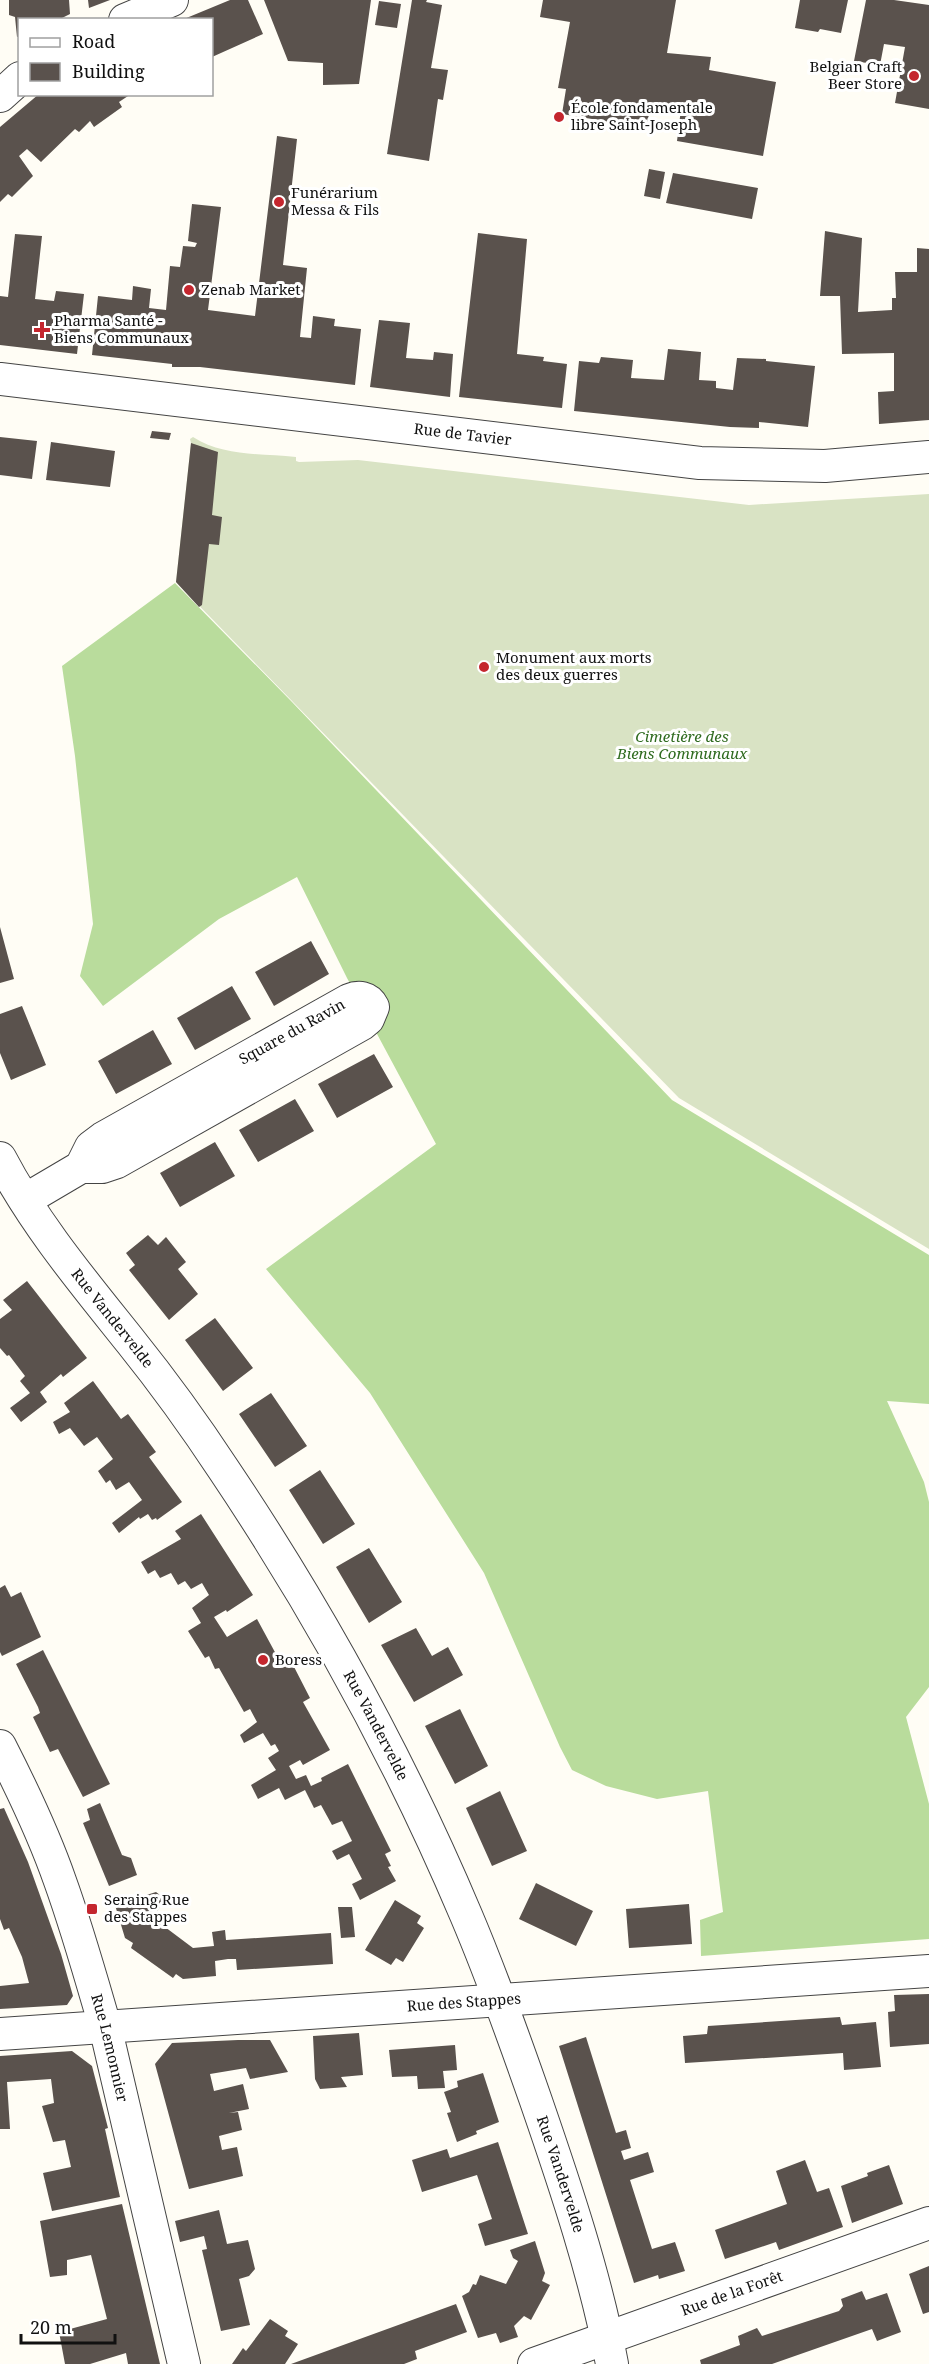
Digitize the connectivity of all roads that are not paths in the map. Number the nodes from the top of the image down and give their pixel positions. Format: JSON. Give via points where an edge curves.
{"nodes":[{"id":1,"x":172,"y":0,"type":"edge"},
{"id":2,"x":129,"y":18,"type":"edge"},
{"id":3,"x":18,"y":80,"type":"edge"},
{"id":4,"x":0,"y":96,"type":"edge"},
{"id":5,"x":0,"y":379,"type":"edge"},
{"id":6,"x":929,"y":457,"type":"edge"},
{"id":7,"x":0,"y":1158,"type":"edge"},
{"id":8,"x":81,"y":1167,"type":"junction"},
{"id":9,"x":25,"y":1200,"type":"junction"},
{"id":10,"x":0,"y":1746,"type":"edge"},
{"id":11,"x":929,"y":1971,"type":"edge"},
{"id":12,"x":500,"y":2001,"type":"junction"},
{"id":13,"x":105,"y":2026,"type":"junction"},
{"id":14,"x":0,"y":2034,"type":"edge"},
{"id":15,"x":929,"y":2223,"type":"edge"},
{"id":16,"x":610,"y":2351,"type":"edge"},
{"id":17,"x":184,"y":2364,"type":"edge"},
{"id":18,"x":534,"y":2364,"type":"edge"}],
"edges":[{"from":1,"to":2,"type":"street"},
{"from":3,"to":4,"type":"street"},
{"from":5,"to":6,"type":"street","name":"Rue de Tavier","via":[[700,463],[825,466]]},
{"from":7,"to":9,"type":"street","name":"Rue Vandervelde"},
{"from":8,"to":8,"type":"street","name":"Square du Ravin","via":[[117,1162],[362,1024],[374,1007],[364,998],[349,1000],[103,1138],[91,1147]]},
{"from":8,"to":9,"type":"street","name":"Square du Ravin"},
{"from":9,"to":12,"type":"street","name":"Rue Vandervelde","via":[[76,1274],[201,1436],[318,1620],[421,1815]]},
{"from":10,"to":13,"type":"street","name":"Rue Lemonnier","via":[[60,1881]]},
{"from":11,"to":12,"type":"street","name":"Rue des Stappes"},
{"from":12,"to":13,"type":"street","name":"Rue des Stappes"},
{"from":12,"to":16,"type":"street","name":"Rue Vandervelde","via":[[565,2190]]},
{"from":13,"to":14,"type":"street","name":"Rue des Stappes"},
{"from":13,"to":17,"type":"street","name":"Rue Lemonnier"},
{"from":15,"to":16,"type":"street","name":"Rue de la Forêt"},
{"from":16,"to":18,"type":"street","name":"Rue de la Forêt"}]}
